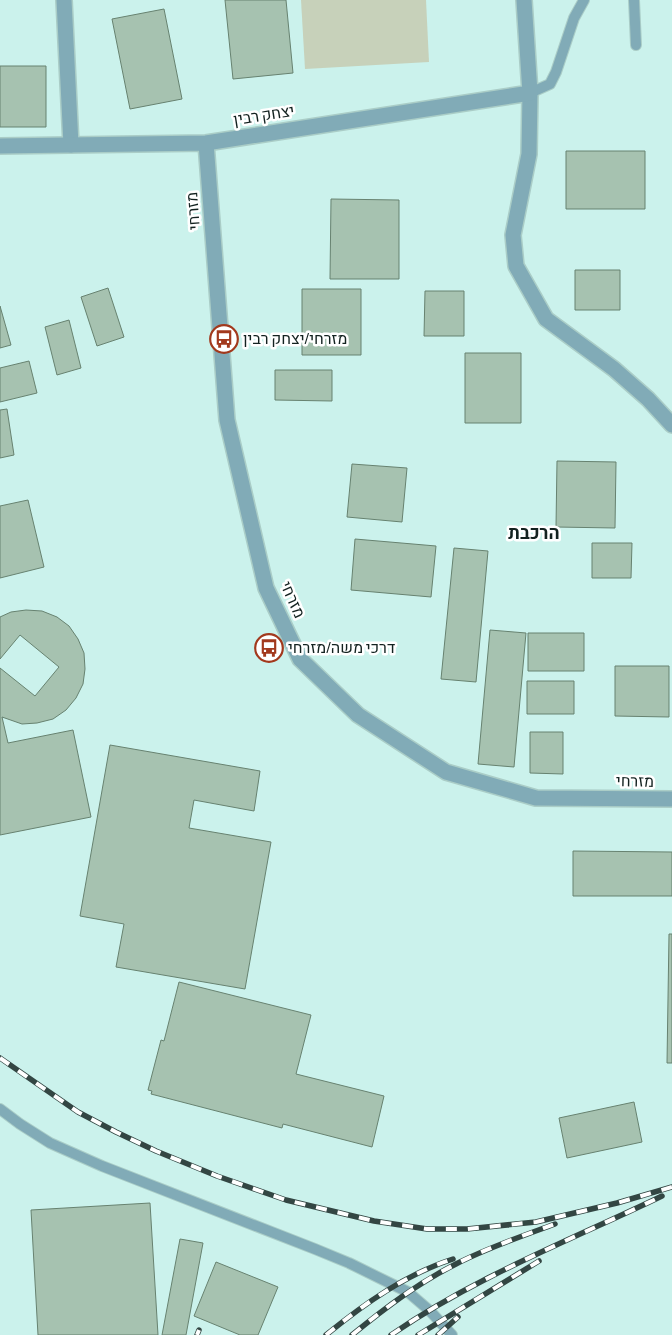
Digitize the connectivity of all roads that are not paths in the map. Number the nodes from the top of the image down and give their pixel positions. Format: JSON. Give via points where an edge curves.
{"nodes":[{"id":1,"x":64,"y":0,"type":"edge"},
{"id":2,"x":524,"y":0,"type":"edge"},
{"id":3,"x":584,"y":0,"type":"edge"},
{"id":4,"x":634,"y":0,"type":"edge"},
{"id":5,"x":636,"y":45,"type":"dead end"},
{"id":6,"x":530,"y":93,"type":"junction"},
{"id":7,"x":206,"y":143,"type":"junction"},
{"id":8,"x":71,"y":145,"type":"junction"},
{"id":9,"x":0,"y":146,"type":"edge"},
{"id":10,"x":672,"y":425,"type":"edge"},
{"id":11,"x":672,"y":799,"type":"edge"},
{"id":12,"x":0,"y":1109,"type":"edge"},
{"id":13,"x":452,"y":1335,"type":"edge"}],
"edges":[{"from":1,"to":8,"type":"street"},
{"from":2,"to":6,"type":"street"},
{"from":3,"to":6,"type":"lane","via":[[574,18],[550,84]]},
{"from":4,"to":5,"type":"lane"},
{"from":6,"to":7,"type":"street","name":"יצחק רבין"},
{"from":6,"to":10,"type":"street","via":[[529,154],[514,235],[516,266],[546,319],[614,369],[648,398]]},
{"from":7,"to":8,"type":"street","name":"יצחק רבין"},
{"from":7,"to":11,"type":"street","name":"מזרחי","via":[[228,420],[266,588],[300,658],[358,715],[446,772],[536,798]]},
{"from":8,"to":9,"type":"street","name":"יצחק רבין"},
{"from":12,"to":13,"type":"lane","via":[[50,1143],[349,1263],[408,1292]]}]}
